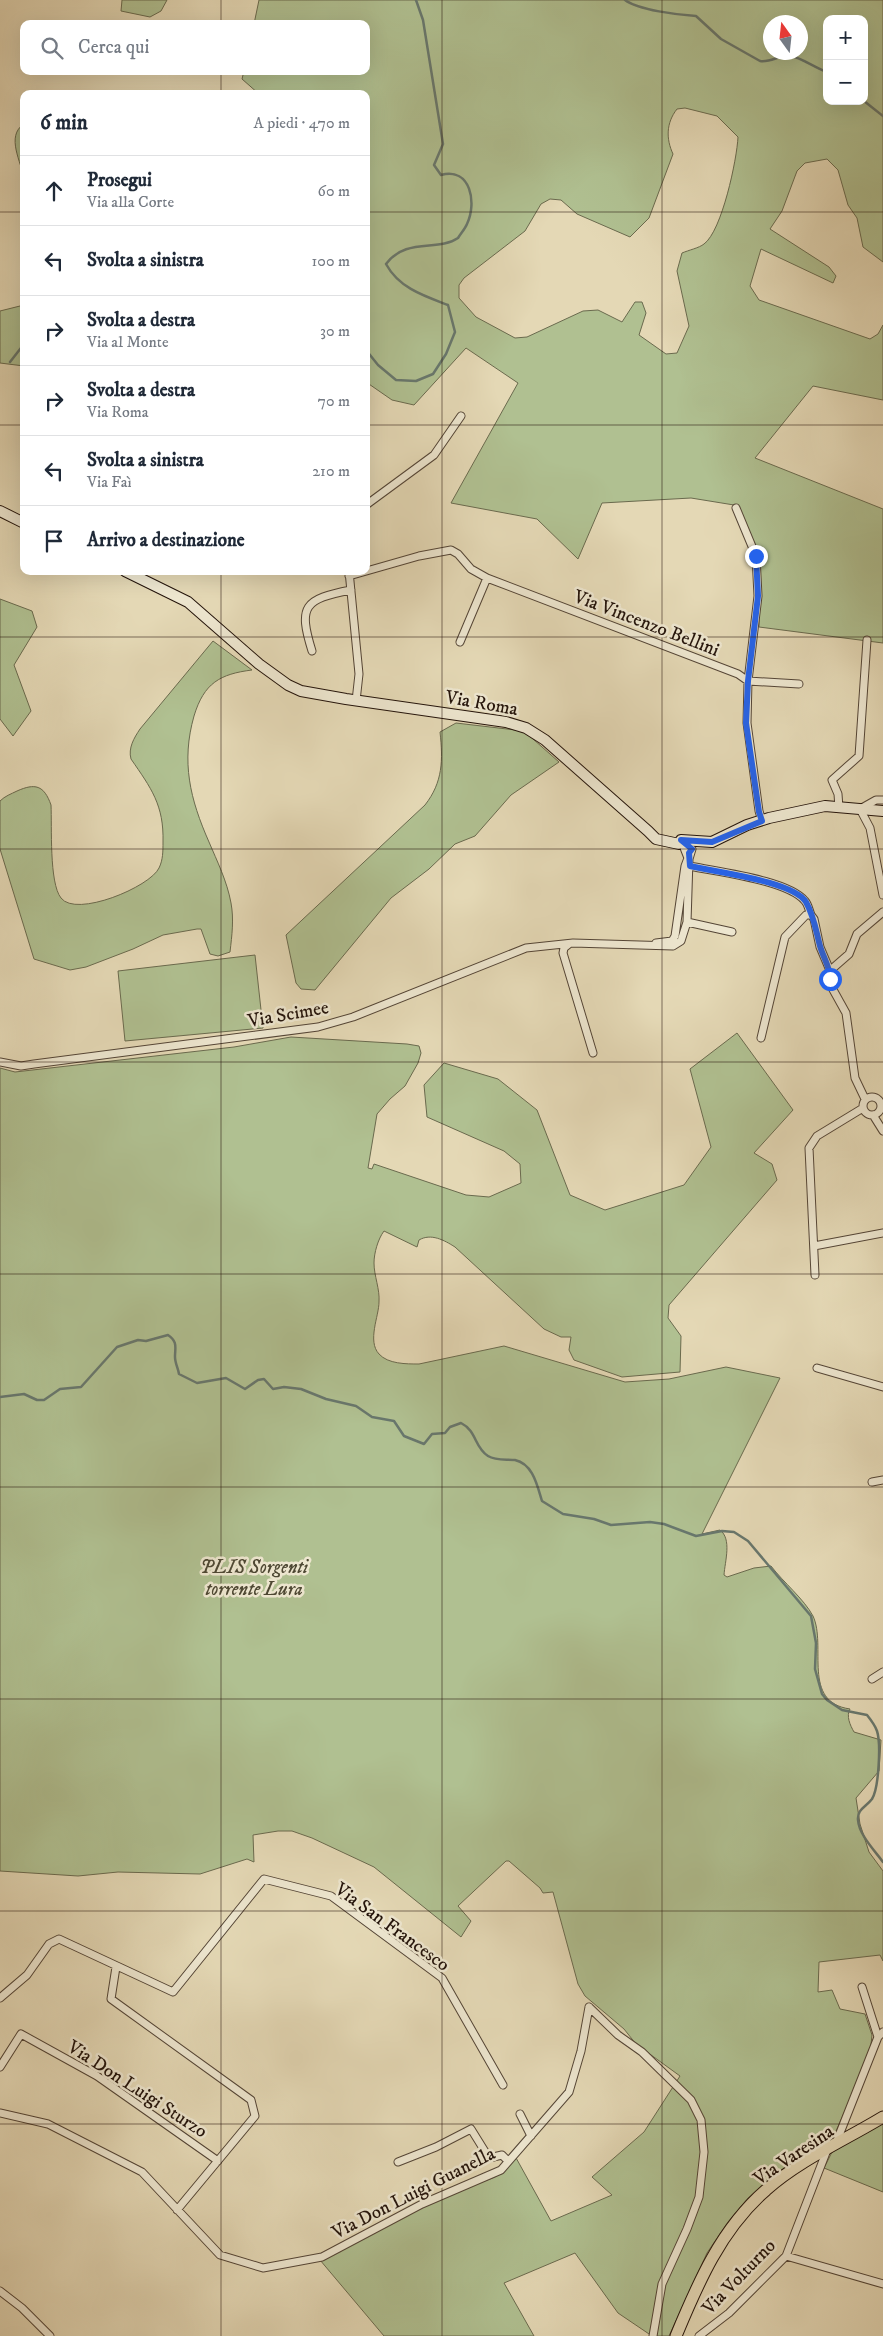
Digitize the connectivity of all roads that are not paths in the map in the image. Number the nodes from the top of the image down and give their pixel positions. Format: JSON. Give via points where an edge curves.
{"nodes":[{"id":1,"x":461,"y":416,"type":"dead end"},
{"id":2,"x":370,"y":501,"type":"edge"},
{"id":3,"x":736,"y":508,"type":"dead end"},
{"id":4,"x":0,"y":511,"type":"edge"},
{"id":5,"x":20,"y":521,"type":"edge"},
{"id":6,"x":370,"y":569,"type":"edge"},
{"id":7,"x":133,"y":575,"type":"edge"},
{"id":8,"x":349,"y":575,"type":"edge"},
{"id":9,"x":487,"y":578,"type":"junction"},
{"id":10,"x":351,"y":590,"type":"junction"},
{"id":11,"x":867,"y":640,"type":"dead end"},
{"id":12,"x":460,"y":642,"type":"dead end"},
{"id":13,"x":312,"y":651,"type":"dead end"},
{"id":14,"x":748,"y":681,"type":"junction"},
{"id":15,"x":799,"y":684,"type":"dead end"},
{"id":16,"x":356,"y":700,"type":"junction"},
{"id":17,"x":883,"y":800,"type":"edge"},
{"id":18,"x":839,"y":808,"type":"junction"},
{"id":19,"x":860,"y":809,"type":"junction"},
{"id":20,"x":883,"y":811,"type":"edge"},
{"id":21,"x":762,"y":821,"type":"junction"},
{"id":22,"x":681,"y":840,"type":"junction"},
{"id":23,"x":690,"y":866,"type":"junction"},
{"id":24,"x":883,"y":894,"type":"edge"},
{"id":25,"x":883,"y":912,"type":"edge"},
{"id":26,"x":811,"y":915,"type":"junction"},
{"id":27,"x":687,"y":922,"type":"junction"},
{"id":28,"x":732,"y":932,"type":"dead end"},
{"id":29,"x":675,"y":936,"type":"junction"},
{"id":30,"x":569,"y":944,"type":"junction"},
{"id":31,"x":649,"y":944,"type":"junction"},
{"id":32,"x":678,"y":944,"type":"junction"},
{"id":33,"x":830,"y":973,"type":"junction"},
{"id":34,"x":761,"y":1038,"type":"dead end"},
{"id":35,"x":593,"y":1053,"type":"dead end"},
{"id":36,"x":0,"y":1062,"type":"edge"},
{"id":37,"x":866,"y":1100,"type":"junction"},
{"id":38,"x":863,"y":1108,"type":"junction"},
{"id":39,"x":879,"y":1113,"type":"edge"},
{"id":40,"x":883,"y":1131,"type":"edge"},
{"id":41,"x":883,"y":1233,"type":"edge"},
{"id":42,"x":814,"y":1246,"type":"junction"},
{"id":43,"x":815,"y":1275,"type":"dead end"},
{"id":44,"x":817,"y":1368,"type":"dead end"},
{"id":45,"x":883,"y":1387,"type":"edge"},
{"id":46,"x":883,"y":1480,"type":"edge"},
{"id":47,"x":872,"y":1482,"type":"dead end"},
{"id":48,"x":883,"y":1672,"type":"edge"},
{"id":49,"x":872,"y":1679,"type":"dead end"},
{"id":50,"x":116,"y":1967,"type":"junction"},
{"id":51,"x":862,"y":1987,"type":"dead end"},
{"id":52,"x":0,"y":1998,"type":"edge"},
{"id":53,"x":880,"y":2035,"type":"edge"},
{"id":54,"x":0,"y":2067,"type":"edge"},
{"id":55,"x":503,"y":2085,"type":"dead end"},
{"id":56,"x":0,"y":2113,"type":"edge"},
{"id":57,"x":520,"y":2114,"type":"dead end"},
{"id":58,"x":883,"y":2117,"type":"edge"},
{"id":59,"x":531,"y":2136,"type":"junction"},
{"id":60,"x":831,"y":2148,"type":"junction"},
{"id":61,"x":218,"y":2161,"type":"junction"},
{"id":62,"x":508,"y":2161,"type":"junction"},
{"id":63,"x":398,"y":2162,"type":"dead end"},
{"id":64,"x":177,"y":2210,"type":"junction"},
{"id":65,"x":786,"y":2256,"type":"junction"},
{"id":66,"x":883,"y":2284,"type":"edge"},
{"id":67,"x":0,"y":2291,"type":"edge"},
{"id":68,"x":50,"y":2336,"type":"edge"},
{"id":69,"x":653,"y":2336,"type":"edge"},
{"id":70,"x":676,"y":2336,"type":"edge"},
{"id":71,"x":699,"y":2336,"type":"edge"}],
"edges":[{"from":1,"to":2,"type":"street","via":[[434,455]]},
{"from":3,"to":14,"type":"street","via":[[756,556],[758,596]]},
{"from":4,"to":5,"type":"street"},
{"from":6,"to":9,"type":"street","name":"Via Vincenzo Bellini","via":[[451,550],[471,569]]},
{"from":7,"to":16,"type":"street","name":"Via Roma","via":[[198,609],[259,664],[288,685],[312,694]]},
{"from":8,"to":10,"type":"street"},
{"from":9,"to":12,"type":"street"},
{"from":9,"to":14,"type":"street","name":"Via Vincenzo Bellini","via":[[738,674]]},
{"from":10,"to":13,"type":"street","via":[[314,602],[305,611]]},
{"from":10,"to":16,"type":"street","via":[[359,674]]},
{"from":11,"to":18,"type":"street","via":[[858,756],[832,780]]},
{"from":14,"to":15,"type":"street","name":"Via Vincenzo Bellini"},
{"from":14,"to":21,"type":"street","via":[[746,723]]},
{"from":16,"to":22,"type":"street","name":"Via Roma","via":[[506,722],[526,728],[545,740],[656,839],[679,844]]},
{"from":17,"to":19,"type":"street","via":[[876,800]]},
{"from":18,"to":19,"type":"street","name":"Via Roma"},
{"from":18,"to":21,"type":"street","name":"Via Roma","via":[[825,806]]},
{"from":19,"to":20,"type":"street","name":"Via Roma"},
{"from":19,"to":24,"type":"street","via":[[870,828]]},
{"from":21,"to":22,"type":"street","name":"Via Roma","via":[[712,842]]},
{"from":22,"to":23,"type":"street","via":[[692,849],[689,853]]},
{"from":22,"to":29,"type":"street","via":[[688,858]]},
{"from":23,"to":26,"type":"street","via":[[778,884],[800,896]]},
{"from":23,"to":27,"type":"street"},
{"from":25,"to":33,"type":"street","via":[[858,934],[849,954]]},
{"from":26,"to":33,"type":"street"},
{"from":26,"to":34,"type":"street","via":[[806,915],[784,937]]},
{"from":27,"to":28,"type":"street"},
{"from":27,"to":32,"type":"street","via":[[684,936]]},
{"from":29,"to":31,"type":"street","via":[[672,941]]},
{"from":29,"to":32,"type":"street"},
{"from":30,"to":31,"type":"street","name":"Via Scimee"},
{"from":30,"to":35,"type":"street","via":[[563,953]]},
{"from":30,"to":36,"type":"street","name":"Via Scimee","via":[[526,948],[353,1017],[318,1027],[21,1066]]},
{"from":31,"to":32,"type":"street","via":[[666,947]]},
{"from":33,"to":37,"type":"street","via":[[831,986],[846,1013],[855,1078]]},
{"from":37,"to":38,"type":"street"},
{"from":37,"to":39,"type":"street","via":[[876,1098],[880,1103]]},
{"from":38,"to":39,"type":"street","via":[[868,1115]]},
{"from":38,"to":42,"type":"street","via":[[817,1136],[809,1148]]},
{"from":39,"to":40,"type":"street"},
{"from":41,"to":42,"type":"street"},
{"from":42,"to":43,"type":"street"},
{"from":44,"to":45,"type":"street"},
{"from":46,"to":47,"type":"street"},
{"from":48,"to":49,"type":"street"},
{"from":50,"to":52,"type":"street","name":"Via San Francesco","via":[[59,1939],[49,1944],[27,1975]]},
{"from":50,"to":55,"type":"street","name":"Via San Francesco","via":[[173,1992],[264,1879],[331,1896],[442,1978]]},
{"from":50,"to":61,"type":"street","via":[[111,1999],[251,2100],[256,2116]]},
{"from":51,"to":53,"type":"street"},
{"from":53,"to":60,"type":"street","name":"Via Volturno"},
{"from":54,"to":61,"type":"street","name":"Via Don Luigi Sturzo","via":[[21,2034],[97,2076]]},
{"from":56,"to":64,"type":"street","name":"Via Don Luigi Guanella","via":[[48,2124],[142,2172]]},
{"from":57,"to":59,"type":"street"},
{"from":58,"to":60,"type":"main road","name":"Via Varesina"},
{"from":59,"to":62,"type":"street","name":"Via Don Luigi Guanella"},
{"from":59,"to":69,"type":"street","name":"Via Don Luigi Guanella","via":[[569,2092],[589,2007],[618,2035],[642,2052],[690,2100],[701,2120],[704,2152],[699,2197],[662,2284]]},
{"from":60,"to":65,"type":"street","name":"Via Volturno"},
{"from":60,"to":70,"type":"main road","name":"Via Varesina","via":[[766,2190],[734,2225],[706,2269]]},
{"from":61,"to":64,"type":"street"},
{"from":62,"to":63,"type":"street","via":[[502,2155],[489,2158],[471,2129]]},
{"from":62,"to":64,"type":"street","name":"Via Don Luigi Guanella","via":[[501,2170],[422,2204],[322,2257],[263,2268],[220,2255]]},
{"from":65,"to":66,"type":"street"},
{"from":65,"to":71,"type":"street","name":"Via Volturno","via":[[729,2313]]},
{"from":67,"to":68,"type":"street"}]}
